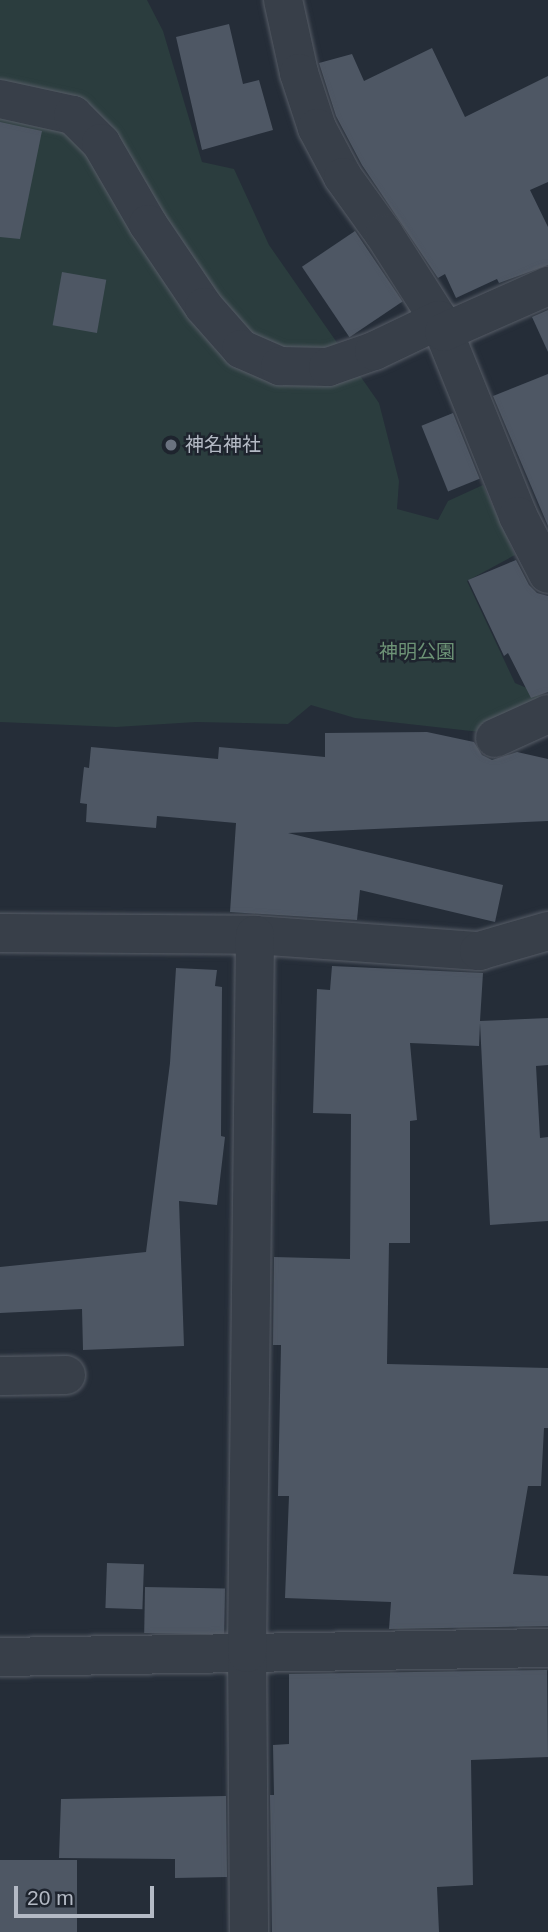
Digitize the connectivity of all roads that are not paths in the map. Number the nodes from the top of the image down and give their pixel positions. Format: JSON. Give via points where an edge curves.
{"nodes":[{"id":1,"x":283,"y":0,"type":"edge"},
{"id":2,"x":0,"y":99,"type":"edge"},
{"id":3,"x":548,"y":286,"type":"edge"},
{"id":4,"x":442,"y":326,"type":"junction"},
{"id":5,"x":548,"y":574,"type":"edge"},
{"id":6,"x":548,"y":714,"type":"edge"},
{"id":7,"x":495,"y":737,"type":"dead end"},
{"id":8,"x":548,"y":931,"type":"edge"},
{"id":9,"x":0,"y":933,"type":"edge"},
{"id":10,"x":255,"y":935,"type":"junction"},
{"id":11,"x":65,"y":1375,"type":"dead end"},
{"id":12,"x":0,"y":1376,"type":"edge"},
{"id":13,"x":548,"y":1648,"type":"edge"},
{"id":14,"x":247,"y":1653,"type":"junction"},
{"id":15,"x":0,"y":1657,"type":"edge"},
{"id":16,"x":250,"y":1932,"type":"edge"}],
"edges":[{"from":1,"to":4,"type":"street","via":[[317,128],[342,177]]},
{"from":2,"to":4,"type":"street","via":[[73,115],[101,143],[204,307],[242,349],[280,366],[328,367]]},
{"from":3,"to":4,"type":"street"},
{"from":4,"to":5,"type":"street","via":[[518,516]]},
{"from":6,"to":7,"type":"street"},
{"from":8,"to":10,"type":"street","via":[[479,951]]},
{"from":9,"to":10,"type":"street"},
{"from":10,"to":14,"type":"street"},
{"from":11,"to":12,"type":"street"},
{"from":13,"to":14,"type":"street"},
{"from":14,"to":15,"type":"street"},
{"from":14,"to":16,"type":"street"}]}
